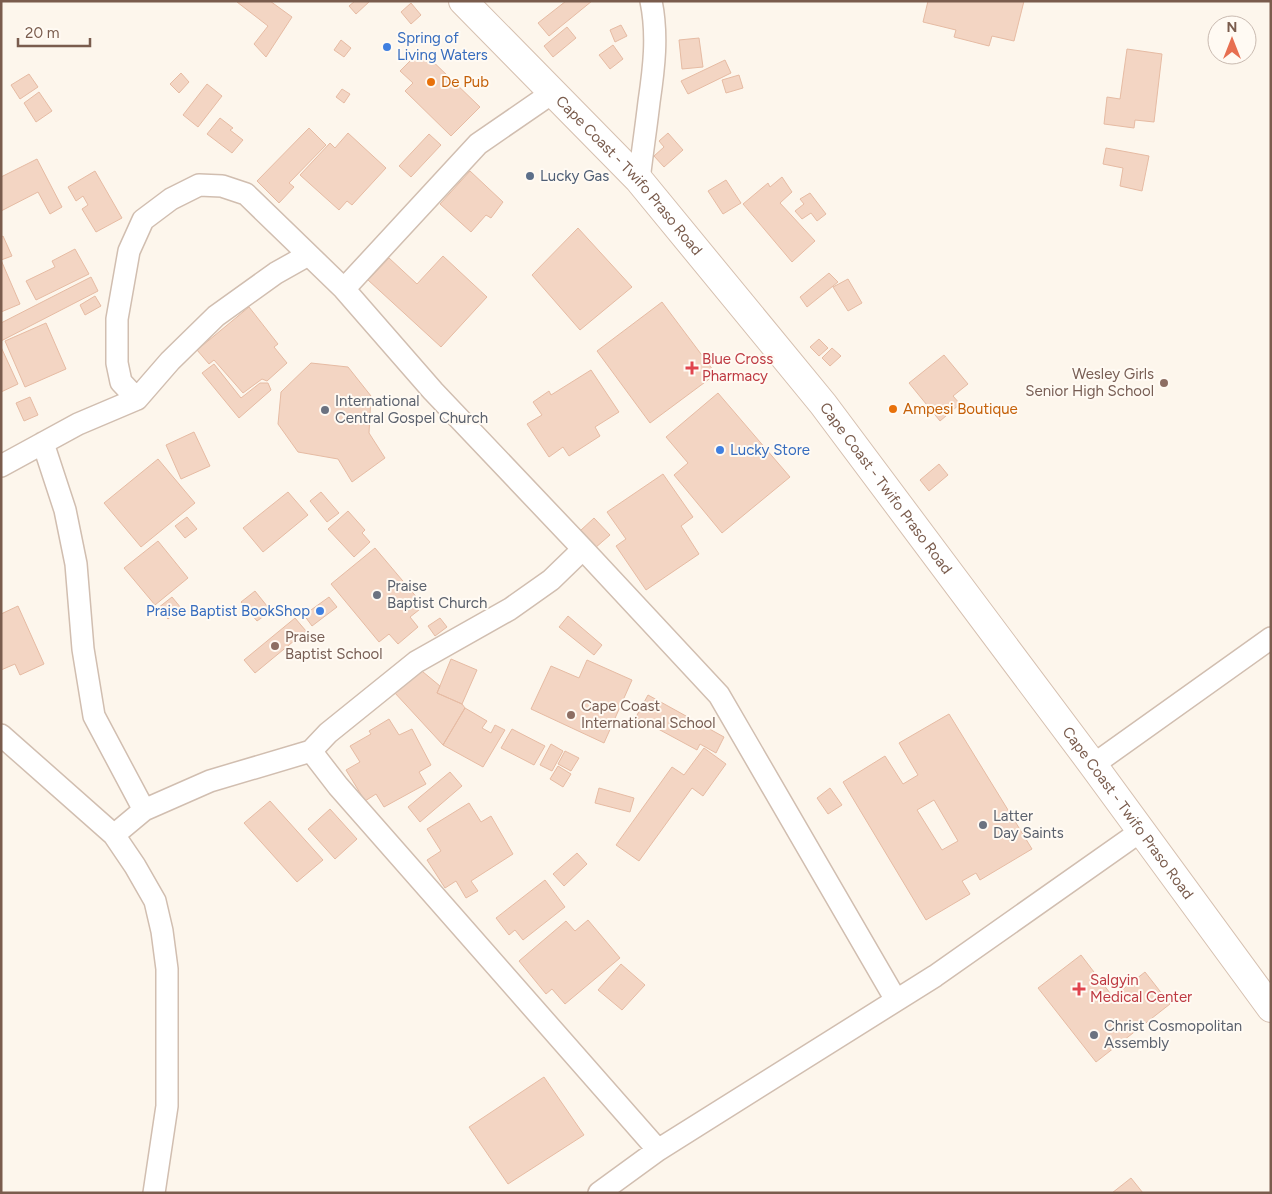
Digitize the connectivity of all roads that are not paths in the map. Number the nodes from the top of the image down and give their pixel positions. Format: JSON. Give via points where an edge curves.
{"nodes":[{"id":1,"x":463,"y":1,"type":"edge"},
{"id":2,"x":651,"y":1,"type":"edge"},
{"id":3,"x":552,"y":93,"type":"junction"},
{"id":4,"x":639,"y":180,"type":"junction"},
{"id":5,"x":308,"y":255,"type":"junction"},
{"id":6,"x":344,"y":289,"type":"junction"},
{"id":7,"x":137,"y":399,"type":"junction"},
{"id":8,"x":43,"y":443,"type":"junction"},
{"id":9,"x":1,"y":466,"type":"edge"},
{"id":10,"x":583,"y":549,"type":"junction"},
{"id":11,"x":1271,"y":638,"type":"edge"},
{"id":12,"x":1,"y":735,"type":"edge"},
{"id":13,"x":311,"y":751,"type":"junction"},
{"id":14,"x":1093,"y":765,"type":"junction"},
{"id":15,"x":144,"y":810,"type":"junction"},
{"id":16,"x":1142,"y":831,"type":"junction"},
{"id":17,"x":114,"y":835,"type":"junction"},
{"id":18,"x":896,"y":1000,"type":"junction"},
{"id":19,"x":1271,"y":1008,"type":"edge"},
{"id":20,"x":658,"y":1150,"type":"junction"},
{"id":21,"x":154,"y":1193,"type":"edge"},
{"id":22,"x":599,"y":1193,"type":"edge"}],
"edges":[{"from":1,"to":3,"type":"main road","name":"Cape Coast - Twifo Praso Road"},
{"from":2,"to":4,"type":"street","via":[[656,40]]},
{"from":3,"to":4,"type":"main road","name":"Cape Coast - Twifo Praso Road"},
{"from":3,"to":6,"type":"street","via":[[478,144]]},
{"from":4,"to":14,"type":"main road","name":"Cape Coast - Twifo Praso Road","via":[[823,404]]},
{"from":5,"to":6,"type":"street"},
{"from":5,"to":7,"type":"street","via":[[276,273],[216,316]]},
{"from":5,"to":7,"type":"street","via":[[246,194],[222,186],[199,185],[171,199],[143,220],[129,251],[117,319],[117,363],[121,382]]},
{"from":6,"to":10,"type":"street","via":[[433,391]]},
{"from":7,"to":8,"type":"street"},
{"from":8,"to":9,"type":"street"},
{"from":8,"to":15,"type":"street","via":[[65,510],[76,564],[83,649],[94,716]]},
{"from":10,"to":13,"type":"street","via":[[551,580],[510,609],[416,662],[328,733]]},
{"from":10,"to":18,"type":"street","via":[[719,695]]},
{"from":11,"to":14,"type":"street"},
{"from":12,"to":17,"type":"street"},
{"from":13,"to":15,"type":"street","via":[[210,781]]},
{"from":13,"to":20,"type":"street","via":[[338,786]]},
{"from":14,"to":16,"type":"main road","name":"Cape Coast - Twifo Praso Road"},
{"from":15,"to":17,"type":"street"},
{"from":16,"to":18,"type":"street"},
{"from":16,"to":19,"type":"main road","name":"Cape Coast - Twifo Praso Road"},
{"from":17,"to":21,"type":"street","via":[[155,901],[167,969],[167,1106]]},
{"from":18,"to":20,"type":"street"},
{"from":20,"to":22,"type":"street"}]}
